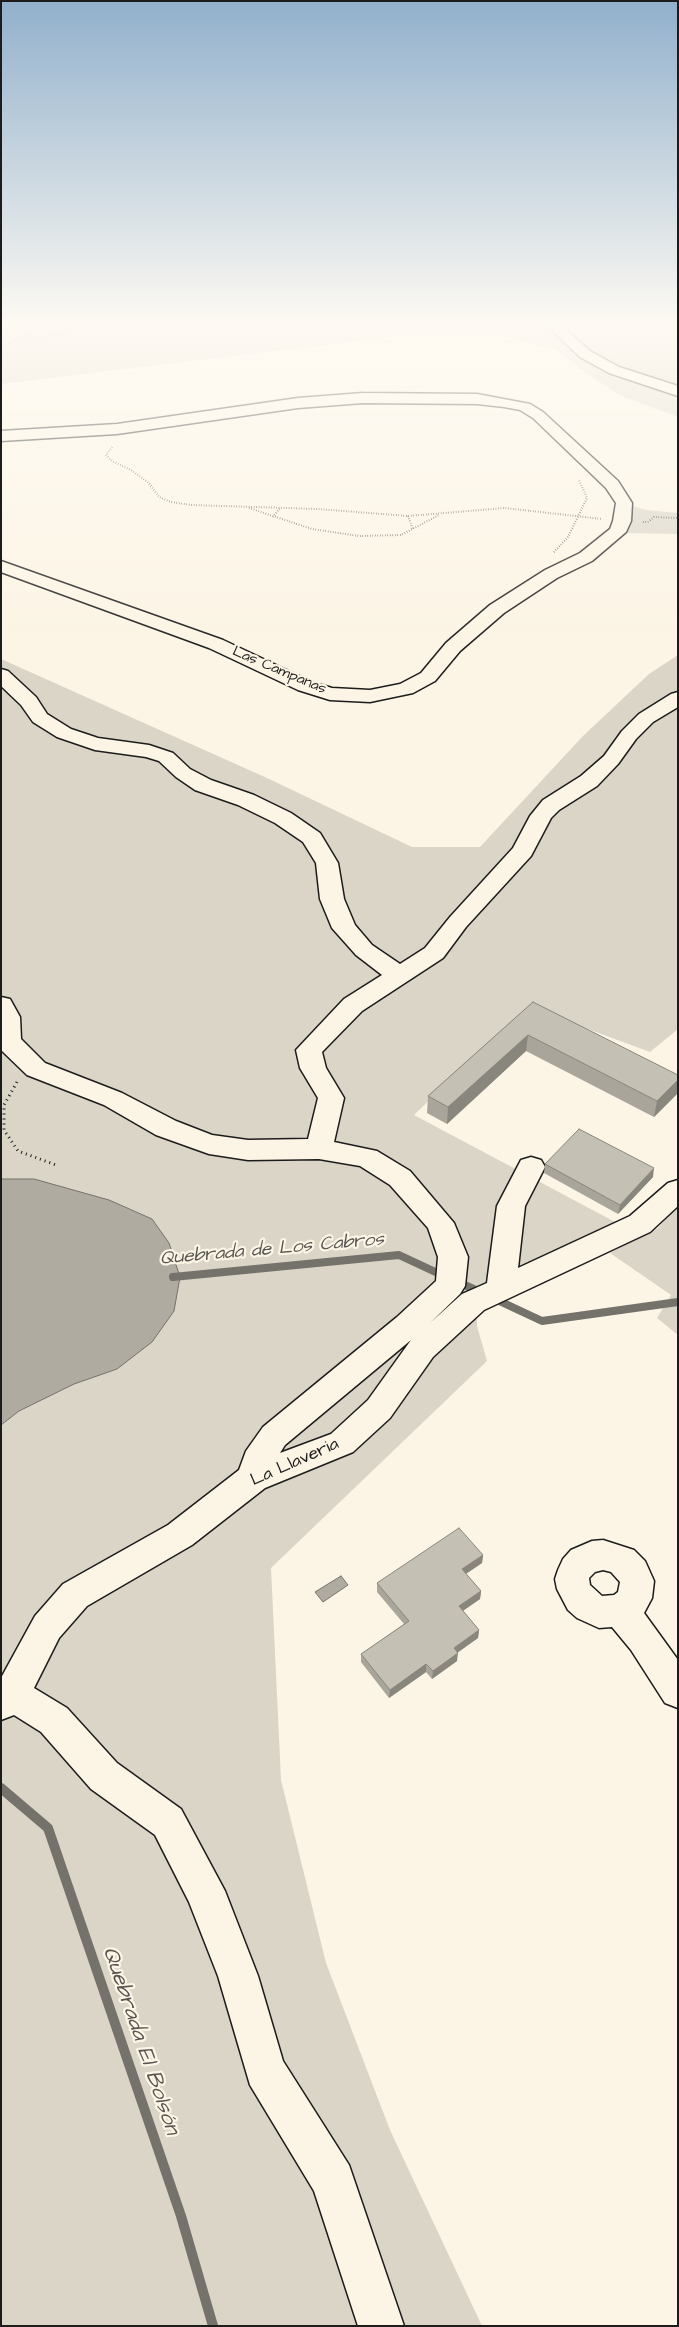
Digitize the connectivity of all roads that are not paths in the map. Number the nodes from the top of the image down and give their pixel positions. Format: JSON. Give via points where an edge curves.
{"nodes":[{"id":1,"x":24,"y":435,"type":"edge"},
{"id":2,"x":558,"y":435,"type":"edge"},
{"id":3,"x":1,"y":436,"type":"edge"},
{"id":4,"x":612,"y":486,"type":"junction"},
{"id":5,"x":586,"y":557,"type":"junction"},
{"id":6,"x":1,"y":566,"type":"edge"},
{"id":7,"x":1,"y":676,"type":"edge"},
{"id":8,"x":678,"y":698,"type":"edge"},
{"id":9,"x":400,"y":976,"type":"junction"},
{"id":10,"x":1,"y":1005,"type":"edge"},
{"id":11,"x":319,"y":1148,"type":"junction"},
{"id":12,"x":531,"y":1167,"type":"dead end"},
{"id":13,"x":678,"y":1190,"type":"edge"},
{"id":14,"x":501,"y":1288,"type":"junction"},
{"id":15,"x":253,"y":1478,"type":"junction"},
{"id":16,"x":620,"y":1611,"type":"dead end"},
{"id":17,"x":678,"y":1691,"type":"edge"},
{"id":18,"x":7,"y":1698,"type":"edge"},
{"id":19,"x":381,"y":2326,"type":"edge"}],
"edges":[{"from":1,"to":3,"type":"street","name":"Las Campanas"},
{"from":2,"to":4,"type":"street","name":"Las Campanas"},
{"from":4,"to":5,"type":"street","via":[[604,529]]},
{"from":4,"to":5,"type":"street","name":"Las Campanas","via":[[624,503],[622,521],[617,532]]},
{"from":5,"to":6,"type":"street","name":"Las Campanas","via":[[551,574],[497,610],[453,647],[428,677],[406,690],[370,696],[330,694],[304,686],[216,644]]},
{"from":7,"to":9,"type":"street","via":[[29,701],[40,718],[64,733],[96,744],[149,751],[166,757],[203,785],[246,800],[283,818],[312,838],[327,863],[332,899],[344,928],[364,950]]},
{"from":8,"to":9,"type":"street","via":[[640,724],[589,782],[551,805],[541,816],[523,851],[434,952]]},
{"from":9,"to":11,"type":"street","via":[[354,1005],[309,1050],[314,1068],[331,1098]]},
{"from":10,"to":11,"type":"street","via":[[7,1017],[8,1042],[36,1069],[113,1099],[166,1128],[209,1144],[248,1150]]},
{"from":11,"to":15,"type":"street","via":[[367,1158],[400,1178],[440,1223],[453,1257],[450,1286],[274,1436],[257,1461]]},
{"from":12,"to":14,"type":"street","via":[[511,1206]]},
{"from":13,"to":14,"type":"street","name":"La Llaveria","via":[[640,1224]]},
{"from":14,"to":15,"type":"street","name":"La Llaveria","via":[[473,1302],[422,1348],[379,1409],[342,1444]]},
{"from":15,"to":18,"type":"street","name":"La Llaveria","via":[[180,1535],[76,1595],[47,1627]]},
{"from":16,"to":17,"type":"street"},
{"from":18,"to":19,"type":"street","via":[[54,1720],[104,1776],[168,1822],[205,1891],[238,1976],[265,2070],[333,2181]]}]}
